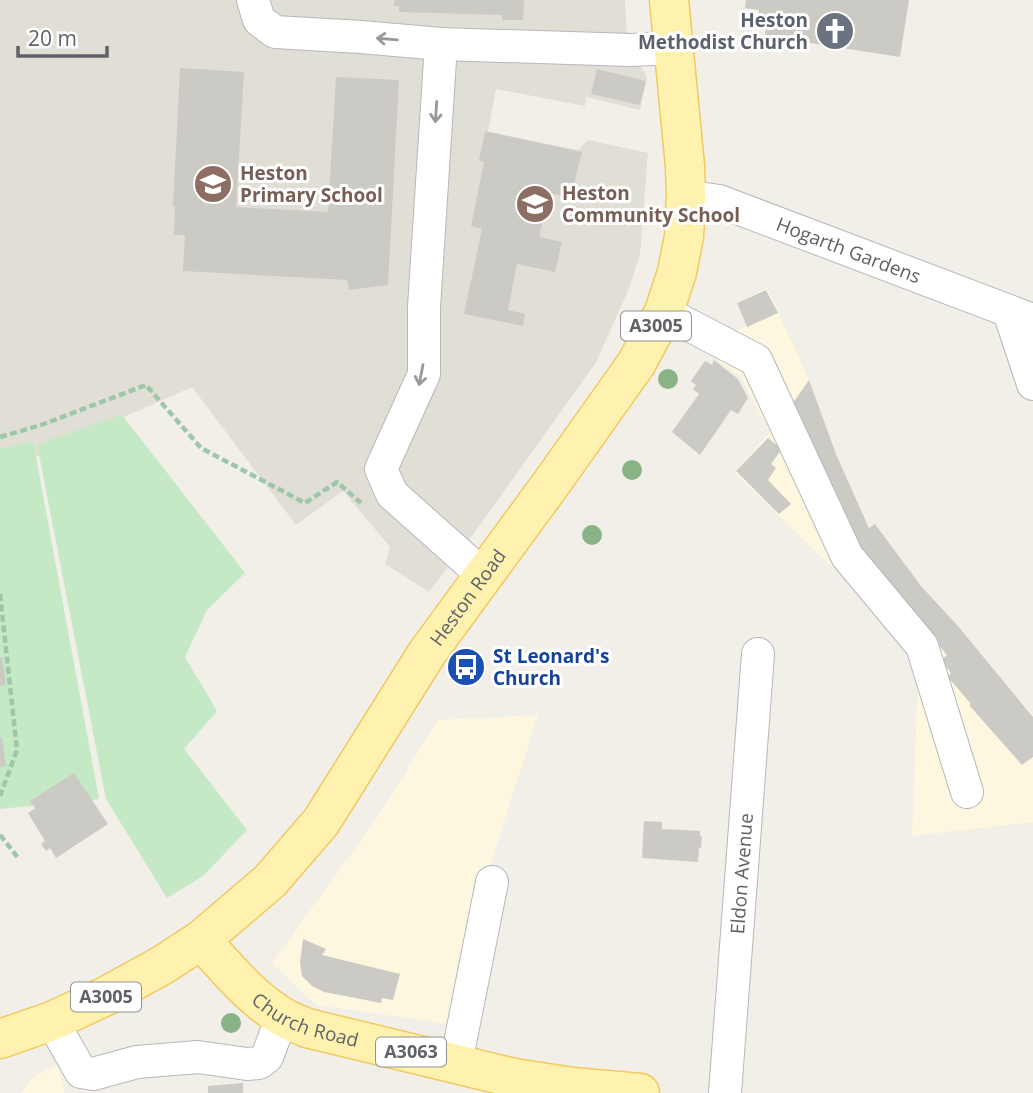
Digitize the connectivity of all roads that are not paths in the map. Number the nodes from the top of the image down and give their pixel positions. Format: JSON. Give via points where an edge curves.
{"nodes":[{"id":1,"x":253,"y":0,"type":"edge"},
{"id":2,"x":670,"y":0,"type":"edge"},
{"id":3,"x":441,"y":44,"type":"junction"},
{"id":4,"x":673,"y":48,"type":"junction"},
{"id":5,"x":686,"y":196,"type":"junction"},
{"id":6,"x":664,"y":312,"type":"junction"},
{"id":7,"x":1021,"y":316,"type":"edge"},
{"id":8,"x":1033,"y":384,"type":"edge"},
{"id":9,"x":484,"y":576,"type":"junction"},
{"id":10,"x":758,"y":654,"type":"dead end"},
{"id":11,"x":967,"y":792,"type":"dead end"},
{"id":12,"x":492,"y":882,"type":"dead end"},
{"id":13,"x":201,"y":940,"type":"junction"},
{"id":14,"x":282,"y":1017,"type":"junction"},
{"id":15,"x":52,"y":1021,"type":"junction"},
{"id":16,"x":0,"y":1039,"type":"edge"},
{"id":17,"x":456,"y":1063,"type":"junction"},
{"id":18,"x":573,"y":1090,"type":"edge"},
{"id":19,"x":640,"y":1093,"type":"edge"},
{"id":20,"x":724,"y":1093,"type":"edge"}],
"edges":[{"from":3,"to":1,"type":"street","one_way":true,"via":[[275,32],[258,20]]},
{"from":2,"to":4,"type":"main road","name":"Heston Road","number":"A3005"},
{"from":3,"to":4,"type":"street"},
{"from":3,"to":9,"type":"street","one_way":true,"via":[[424,374],[382,469],[392,494]]},
{"from":4,"to":5,"type":"main road","name":"Heston Road","number":"A3005"},
{"from":5,"to":6,"type":"main road","name":"Heston Road","number":"A3005","via":[[684,237]]},
{"from":5,"to":7,"type":"street","name":"Hogarth Gardens","via":[[719,201]]},
{"from":6,"to":9,"type":"main road","name":"Heston Road","number":"A3005","via":[[636,365]]},
{"from":6,"to":11,"type":"street","via":[[756,360],[848,556],[922,646]]},
{"from":7,"to":8,"type":"street","name":"Hogarth Gardens"},
{"from":9,"to":13,"type":"main road","name":"Heston Road","number":"A3005","via":[[427,653],[321,822],[270,881]]},
{"from":10,"to":20,"type":"street","name":"Eldon Avenue"},
{"from":12,"to":17,"type":"street"},
{"from":13,"to":14,"type":"main road","name":"Church Road","number":"A3063"},
{"from":13,"to":15,"type":"main road","name":"Heston Road","number":"A3005","via":[[108,996]]},
{"from":14,"to":15,"type":"street","via":[[267,1057],[259,1063],[198,1057],[137,1062],[93,1074],[81,1072]]},
{"from":14,"to":17,"type":"main road","name":"Church Road","number":"A3063","via":[[307,1028]]},
{"from":15,"to":16,"type":"main road","name":"Heston Road","number":"A3005"},
{"from":17,"to":18,"type":"main road","name":"Church Road","number":"A3063"},
{"from":18,"to":19,"type":"main road","name":"Church Road","number":"A3063"}]}
